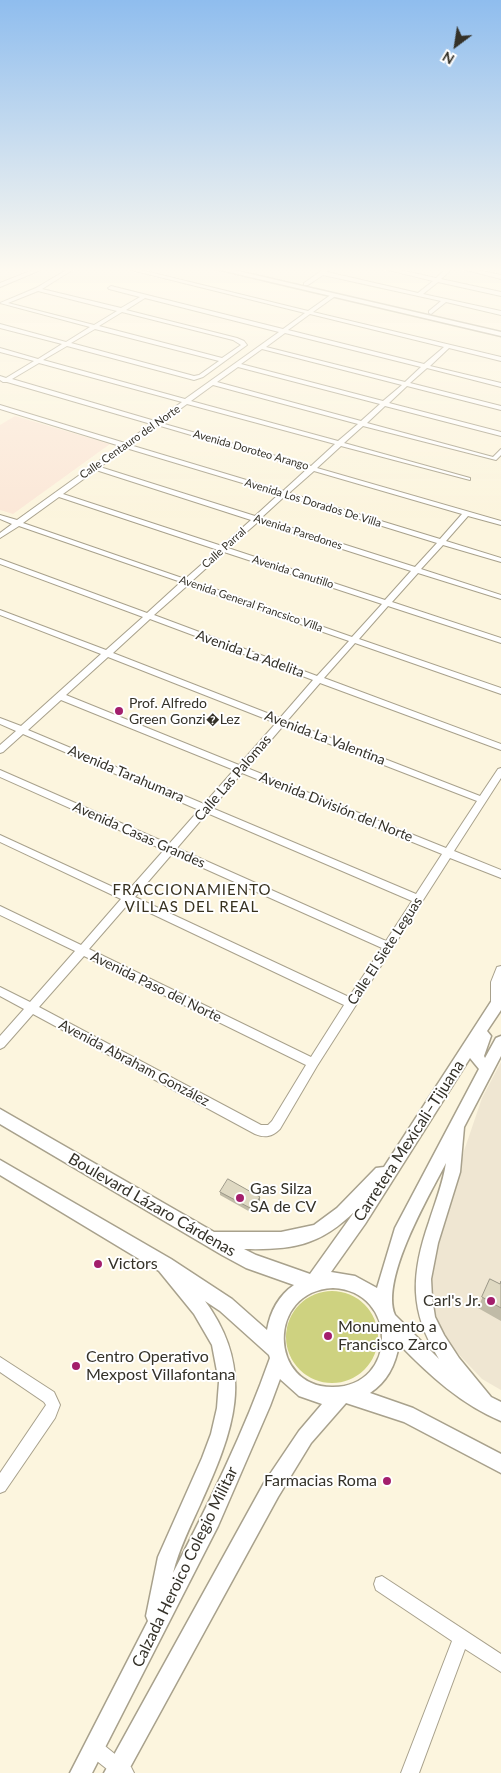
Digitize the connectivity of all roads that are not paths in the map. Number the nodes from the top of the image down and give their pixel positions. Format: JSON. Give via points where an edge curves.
{"nodes":[{"id":1,"x":6,"y":352,"type":"edge"},
{"id":2,"x":53,"y":352,"type":"edge"},
{"id":3,"x":95,"y":352,"type":"edge"},
{"id":4,"x":191,"y":352,"type":"edge"},
{"id":5,"x":236,"y":352,"type":"edge"},
{"id":6,"x":255,"y":352,"type":"edge"},
{"id":7,"x":279,"y":352,"type":"edge"},
{"id":8,"x":367,"y":352,"type":"edge"},
{"id":9,"x":441,"y":352,"type":"edge"},
{"id":10,"x":471,"y":352,"type":"edge"},
{"id":11,"x":501,"y":359,"type":"edge"},
{"id":12,"x":223,"y":360,"type":"junction"},
{"id":13,"x":38,"y":361,"type":"junction"},
{"id":14,"x":237,"y":365,"type":"junction"},
{"id":15,"x":425,"y":366,"type":"junction"},
{"id":16,"x":0,"y":378,"type":"edge"},
{"id":17,"x":7,"y":380,"type":"junction"},
{"id":18,"x":213,"y":383,"type":"junction"},
{"id":19,"x":0,"y":384,"type":"edge"},
{"id":20,"x":405,"y":384,"type":"junction"},
{"id":21,"x":501,"y":385,"type":"edge"},
{"id":22,"x":186,"y":402,"type":"junction"},
{"id":23,"x":384,"y":403,"type":"junction"},
{"id":24,"x":0,"y":408,"type":"edge"},
{"id":25,"x":501,"y":408,"type":"edge"},
{"id":26,"x":157,"y":423,"type":"junction"},
{"id":27,"x":362,"y":423,"type":"junction"},
{"id":28,"x":501,"y":434,"type":"edge"},
{"id":29,"x":340,"y":444,"type":"junction"},
{"id":30,"x":125,"y":446,"type":"junction"},
{"id":31,"x":501,"y":451,"type":"edge"},
{"id":32,"x":94,"y":467,"type":"junction"},
{"id":33,"x":312,"y":469,"type":"junction"},
{"id":34,"x":468,"y":480,"type":"dead end"},
{"id":35,"x":57,"y":494,"type":"junction"},
{"id":36,"x":285,"y":494,"type":"junction"},
{"id":37,"x":468,"y":513,"type":"junction"},
{"id":38,"x":0,"y":517,"type":"edge"},
{"id":39,"x":257,"y":519,"type":"junction"},
{"id":40,"x":18,"y":523,"type":"junction"},
{"id":41,"x":501,"y":523,"type":"edge"},
{"id":42,"x":0,"y":536,"type":"edge"},
{"id":43,"x":442,"y":542,"type":"junction"},
{"id":44,"x":224,"y":549,"type":"junction"},
{"id":45,"x":501,"y":560,"type":"edge"},
{"id":46,"x":0,"y":561,"type":"edge"},
{"id":47,"x":416,"y":570,"type":"junction"},
{"id":48,"x":187,"y":582,"type":"junction"},
{"id":49,"x":501,"y":597,"type":"edge"},
{"id":50,"x":387,"y":603,"type":"junction"},
{"id":51,"x":0,"y":612,"type":"edge"},
{"id":52,"x":149,"y":616,"type":"junction"},
{"id":53,"x":354,"y":640,"type":"junction"},
{"id":54,"x":501,"y":641,"type":"edge"},
{"id":55,"x":108,"y":653,"type":"junction"},
{"id":56,"x":319,"y":679,"type":"junction"},
{"id":57,"x":501,"y":691,"type":"edge"},
{"id":58,"x":60,"y":696,"type":"junction"},
{"id":59,"x":0,"y":721,"type":"edge"},
{"id":60,"x":283,"y":721,"type":"junction"},
{"id":61,"x":22,"y":730,"type":"junction"},
{"id":62,"x":501,"y":747,"type":"edge"},
{"id":63,"x":0,"y":750,"type":"edge"},
{"id":64,"x":240,"y":769,"type":"junction"},
{"id":65,"x":501,"y":771,"type":"edge"},
{"id":66,"x":0,"y":773,"type":"edge"},
{"id":67,"x":482,"y":800,"type":"junction"},
{"id":68,"x":207,"y":808,"type":"junction"},
{"id":69,"x":0,"y":838,"type":"edge"},
{"id":70,"x":171,"y":849,"type":"junction"},
{"id":71,"x":448,"y":853,"type":"junction"},
{"id":72,"x":501,"y":874,"type":"edge"},
{"id":73,"x":128,"y":898,"type":"junction"},
{"id":74,"x":418,"y":899,"type":"junction"},
{"id":75,"x":0,"y":910,"type":"edge"},
{"id":76,"x":388,"y":946,"type":"junction"},
{"id":77,"x":81,"y":950,"type":"junction"},
{"id":78,"x":501,"y":970,"type":"edge"},
{"id":79,"x":0,"y":991,"type":"edge"},
{"id":80,"x":499,"y":1002,"type":"edge"},
{"id":81,"x":351,"y":1003,"type":"junction"},
{"id":82,"x":31,"y":1007,"type":"junction"},
{"id":83,"x":488,"y":1022,"type":"junction"},
{"id":84,"x":501,"y":1042,"type":"edge"},
{"id":85,"x":0,"y":1044,"type":"edge"},
{"id":86,"x":313,"y":1063,"type":"junction"},
{"id":87,"x":488,"y":1067,"type":"junction"},
{"id":88,"x":0,"y":1116,"type":"edge"},
{"id":89,"x":457,"y":1126,"type":"junction"},
{"id":90,"x":270,"y":1131,"type":"joint"},
{"id":91,"x":398,"y":1156,"type":"junction"},
{"id":92,"x":0,"y":1167,"type":"edge"},
{"id":93,"x":210,"y":1240,"type":"junction"},
{"id":94,"x":165,"y":1265,"type":"junction"},
{"id":95,"x":313,"y":1282,"type":"junction"},
{"id":96,"x":385,"y":1315,"type":"junction"},
{"id":97,"x":278,"y":1354,"type":"junction"},
{"id":98,"x":0,"y":1364,"type":"edge"},
{"id":99,"x":345,"y":1396,"type":"junction"},
{"id":100,"x":494,"y":1409,"type":"edge"},
{"id":101,"x":501,"y":1464,"type":"edge"},
{"id":102,"x":0,"y":1486,"type":"edge"},
{"id":103,"x":382,"y":1584,"type":"dead end"},
{"id":104,"x":153,"y":1632,"type":"junction"},
{"id":105,"x":461,"y":1639,"type":"junction"},
{"id":106,"x":501,"y":1664,"type":"edge"},
{"id":107,"x":94,"y":1748,"type":"junction"},
{"id":108,"x":120,"y":1771,"type":"edge"},
{"id":109,"x":81,"y":1773,"type":"edge"},
{"id":110,"x":410,"y":1773,"type":"edge"}],
"edges":[{"from":1,"to":13,"type":"street"},
{"from":2,"to":13,"type":"street"},
{"from":3,"to":12,"type":"street","via":[[194,378]]},
{"from":4,"to":12,"type":"street"},
{"from":5,"to":12,"type":"street"},
{"from":6,"to":14,"type":"street","name":"Calle Centauro del Norte"},
{"from":7,"to":20,"type":"street"},
{"from":8,"to":15,"type":"street"},
{"from":9,"to":15,"type":"street","name":"Calle Parral"},
{"from":10,"to":11,"type":"street"},
{"from":13,"to":17,"type":"street"},
{"from":13,"to":22,"type":"street"},
{"from":14,"to":18,"type":"street","name":"Calle Centauro del Norte"},
{"from":14,"to":23,"type":"street"},
{"from":15,"to":20,"type":"street","name":"Calle Parral"},
{"from":15,"to":21,"type":"street"},
{"from":16,"to":17,"type":"street","name":"Avenida Doroteo Arango"},
{"from":17,"to":19,"type":"street"},
{"from":17,"to":26,"type":"street","name":"Avenida Doroteo Arango"},
{"from":18,"to":22,"type":"street","name":"Calle Centauro del Norte"},
{"from":18,"to":27,"type":"street"},
{"from":20,"to":23,"type":"street","name":"Calle Parral"},
{"from":20,"to":25,"type":"street"},
{"from":22,"to":26,"type":"street","name":"Calle Centauro del Norte"},
{"from":22,"to":29,"type":"street"},
{"from":23,"to":27,"type":"street","name":"Calle Parral"},
{"from":23,"to":28,"type":"street"},
{"from":24,"to":30,"type":"street","name":"Avenida Los Dorados De Villa"},
{"from":26,"to":30,"type":"street","name":"Calle Centauro del Norte"},
{"from":26,"to":33,"type":"street","name":"Avenida Doroteo Arango"},
{"from":27,"to":29,"type":"street","name":"Calle Parral"},
{"from":27,"to":31,"type":"street","via":[[494,459]]},
{"from":29,"to":33,"type":"street","name":"Calle Parral"},
{"from":29,"to":34,"type":"street"},
{"from":30,"to":32,"type":"street","name":"Calle Centauro del Norte"},
{"from":30,"to":36,"type":"street","name":"Avenida Los Dorados De Villa"},
{"from":32,"to":35,"type":"street","name":"Calle Centauro del Norte"},
{"from":32,"to":39,"type":"street","name":"Avenida Paredones"},
{"from":33,"to":36,"type":"street","name":"Calle Parral"},
{"from":33,"to":37,"type":"street","name":"Avenida Doroteo Arango"},
{"from":35,"to":40,"type":"street","name":"Calle Centauro del Norte"},
{"from":35,"to":44,"type":"street","name":"Avenida Canutillo"},
{"from":36,"to":39,"type":"street","name":"Calle Parral"},
{"from":36,"to":43,"type":"street","name":"Avenida Los Dorados De Villa"},
{"from":37,"to":41,"type":"street","name":"Avenida Doroteo Arango"},
{"from":37,"to":43,"type":"street","name":"Calle Las Palomas"},
{"from":38,"to":40,"type":"street","name":"Avenida General Francsico Villa"},
{"from":39,"to":44,"type":"street","name":"Calle Parral"},
{"from":39,"to":47,"type":"street","name":"Avenida Paredones"},
{"from":40,"to":42,"type":"street","name":"Calle Centauro del Norte"},
{"from":40,"to":48,"type":"street","name":"Avenida General Francsico Villa"},
{"from":43,"to":45,"type":"street","name":"Avenida Los Dorados De Villa"},
{"from":43,"to":47,"type":"street","name":"Calle Las Palomas"},
{"from":44,"to":48,"type":"street","name":"Calle Parral"},
{"from":44,"to":50,"type":"street","name":"Avenida Canutillo"},
{"from":46,"to":52,"type":"street","name":"Avenida La Adelita"},
{"from":47,"to":49,"type":"street","name":"Avenida Paredones"},
{"from":47,"to":50,"type":"street","name":"Calle Las Palomas"},
{"from":48,"to":52,"type":"street","name":"Calle Parral"},
{"from":48,"to":53,"type":"street","name":"Avenida General Francsico Villa"},
{"from":50,"to":53,"type":"street","name":"Calle Las Palomas"},
{"from":50,"to":54,"type":"street","name":"Avenida Canutillo"},
{"from":51,"to":55,"type":"street","name":"Avenida La Valentina"},
{"from":52,"to":55,"type":"street","name":"Calle Parral"},
{"from":52,"to":56,"type":"street","name":"Avenida La Adelita"},
{"from":53,"to":56,"type":"street","name":"Calle Las Palomas"},
{"from":53,"to":57,"type":"street","name":"Avenida General Francsico Villa"},
{"from":55,"to":58,"type":"street","name":"Calle Parral"},
{"from":55,"to":60,"type":"street","name":"Avenida La Valentina"},
{"from":56,"to":60,"type":"street","name":"Calle Las Palomas"},
{"from":56,"to":62,"type":"street","name":"Avenida La Adelita"},
{"from":58,"to":61,"type":"street","name":"Calle Parral"},
{"from":58,"to":64,"type":"street","name":"Avenida División del Norte"},
{"from":59,"to":61,"type":"street","name":"Avenida Tarahumara"},
{"from":60,"to":64,"type":"street","name":"Calle Las Palomas"},
{"from":60,"to":67,"type":"street","name":"Avenida La Valentina"},
{"from":61,"to":63,"type":"street","name":"Calle Parral"},
{"from":61,"to":68,"type":"street","name":"Avenida Tarahumara"},
{"from":64,"to":68,"type":"street","name":"Calle Las Palomas"},
{"from":64,"to":71,"type":"street","name":"Avenida División del Norte"},
{"from":65,"to":67,"type":"street","name":"Calle El Siete Leguas"},
{"from":66,"to":70,"type":"street","name":"Avenida Casas Grandes"},
{"from":67,"to":71,"type":"street","name":"Calle El Siete Leguas"},
{"from":68,"to":70,"type":"street","name":"Calle Las Palomas"},
{"from":68,"to":74,"type":"street","name":"Avenida Tarahumara"},
{"from":69,"to":73,"type":"street"},
{"from":70,"to":73,"type":"street","name":"Calle Las Palomas"},
{"from":70,"to":76,"type":"street","name":"Avenida Casas Grandes"},
{"from":71,"to":72,"type":"street","name":"Avenida División del Norte"},
{"from":71,"to":74,"type":"street","name":"Calle El Siete Leguas"},
{"from":73,"to":77,"type":"street","name":"Calle Las Palomas"},
{"from":73,"to":81,"type":"street"},
{"from":74,"to":76,"type":"street","name":"Calle El Siete Leguas"},
{"from":75,"to":77,"type":"street","name":"Avenida Paso del Norte"},
{"from":76,"to":81,"type":"street","name":"Calle El Siete Leguas"},
{"from":77,"to":82,"type":"street","name":"Calle Las Palomas"},
{"from":77,"to":86,"type":"street","name":"Avenida Paso del Norte"},
{"from":78,"to":80,"type":"street","via":[[496,982]]},
{"from":79,"to":82,"type":"street","name":"Avenida Abraham González"},
{"from":80,"to":83,"type":"main road","name":"Carretera Mexicali–Tijuana"},
{"from":81,"to":86,"type":"street","name":"Calle El Siete Leguas"},
{"from":82,"to":85,"type":"street","name":"Calle Las Palomas"},
{"from":82,"to":90,"type":"street","name":"Avenida Abraham González","via":[[259,1130]]},
{"from":83,"to":87,"type":"main road","via":[[477,1057]]},
{"from":83,"to":91,"type":"main road","name":"Carretera Mexicali–Tijuana"},
{"from":84,"to":87,"type":"main road","name":"Carretera Mexicali–Tijuana"},
{"from":86,"to":90,"type":"street","name":"Calle El Siete Leguas"},
{"from":87,"to":89,"type":"main road","name":"Carretera Mexicali–Tijuana"},
{"from":88,"to":93,"type":"main road","name":"Boulevard Lázaro Cárdenas"},
{"from":89,"to":96,"type":"main road","name":"Carretera Mexicali–Tijuana","via":[[401,1233],[386,1282]]},
{"from":89,"to":100,"type":"main road","via":[[452,1172],[425,1257],[423,1289],[427,1318],[441,1346]]},
{"from":91,"to":93,"type":"main road","via":[[321,1230],[282,1239]]},
{"from":91,"to":95,"type":"main road","name":"Carretera Mexicali–Tijuana","via":[[359,1219]]},
{"from":92,"to":94,"type":"main road"},
{"from":93,"to":95,"type":"main road","name":"Boulevard Lázaro Cárdenas","via":[[252,1262]]},
{"from":94,"to":97,"type":"main road","via":[[226,1305]]},
{"from":94,"to":104,"type":"main road","via":[[213,1327],[224,1356],[228,1391],[221,1431],[167,1558]]},
{"from":95,"to":96,"type":"main road","via":[[345,1281],[372,1298]]},
{"from":95,"to":97,"type":"main road","via":[[294,1292],[277,1318]]},
{"from":96,"to":99,"type":"main road","via":[[390,1344],[382,1371],[363,1390]]},
{"from":96,"to":100,"type":"main road","via":[[418,1352]]},
{"from":97,"to":99,"type":"main road","via":[[286,1371],[297,1383],[324,1396]]},
{"from":97,"to":104,"type":"main road","name":"Calzada Heroico Colegio Militar","via":[[264,1400],[235,1467]]},
{"from":98,"to":102,"type":"street","via":[[49,1397],[53,1405]]},
{"from":99,"to":101,"type":"main road","via":[[407,1414]]},
{"from":99,"to":108,"type":"main road","via":[[305,1437],[271,1490]]},
{"from":103,"to":105,"type":"street"},
{"from":104,"to":107,"type":"main road","name":"Calzada Heroico Colegio Militar"},
{"from":105,"to":106,"type":"street"},
{"from":105,"to":110,"type":"street"},
{"from":107,"to":108,"type":"street"},
{"from":107,"to":109,"type":"main road","name":"Calzada Heroico Colegio Militar"}]}
